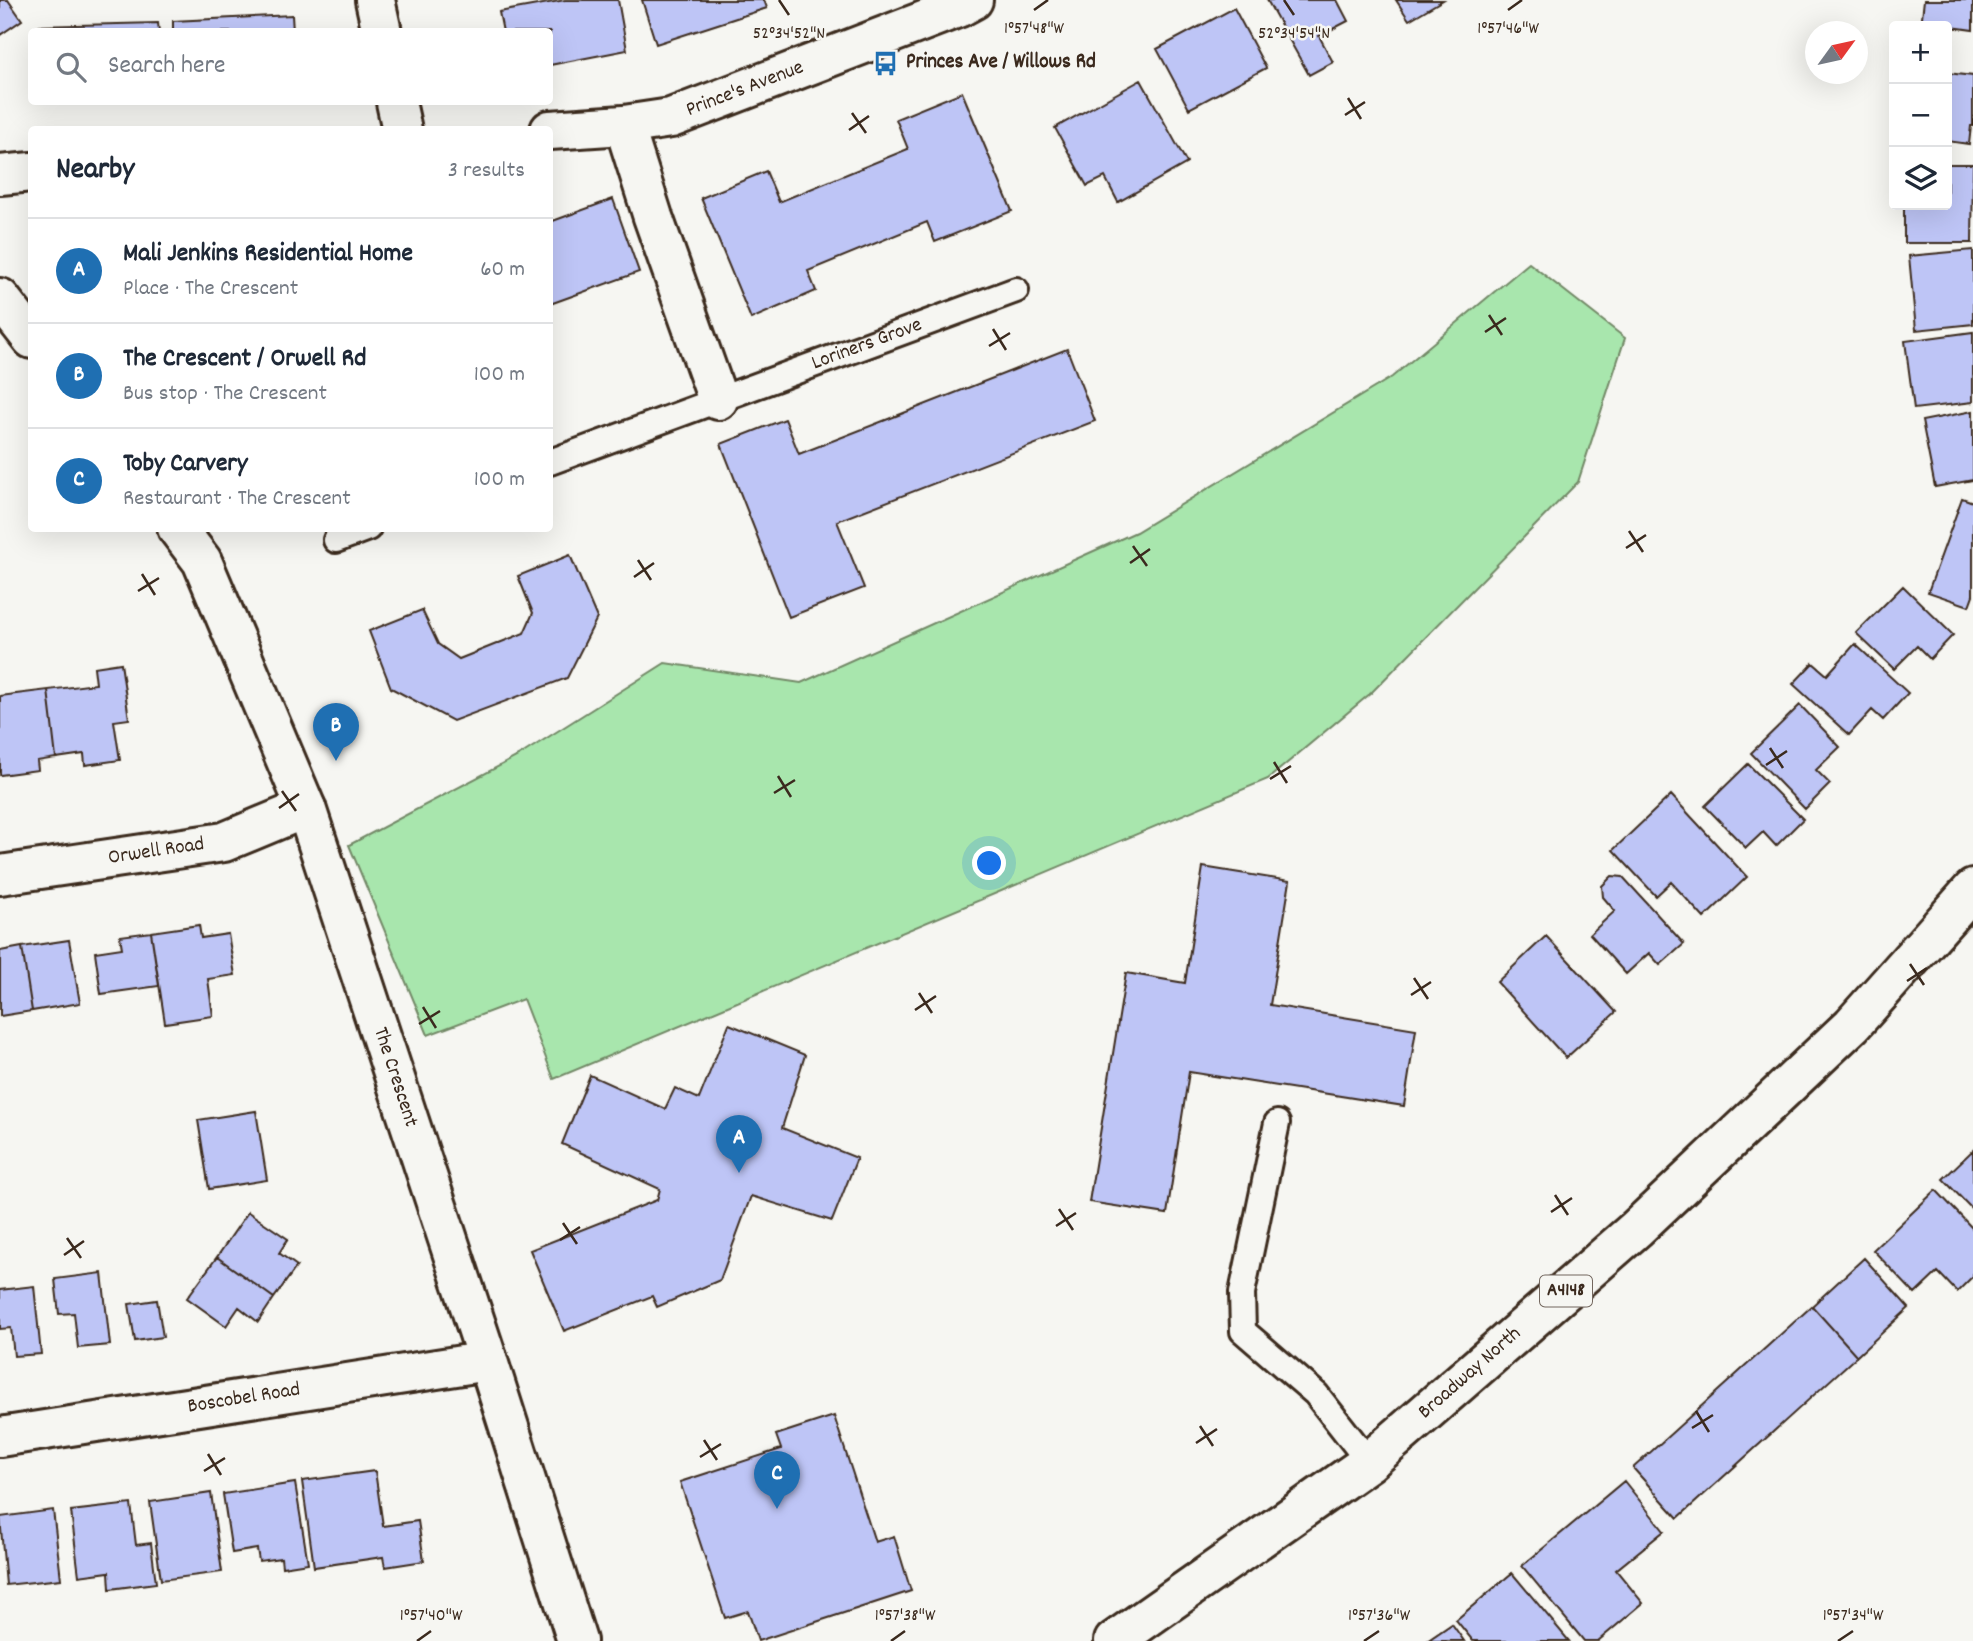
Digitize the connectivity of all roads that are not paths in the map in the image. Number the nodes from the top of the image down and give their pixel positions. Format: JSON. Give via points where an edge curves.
{"nodes":[{"id":1,"x":375,"y":0,"type":"edge"},
{"id":2,"x":973,"y":0,"type":"edge"},
{"id":3,"x":381,"y":28,"type":"edge"},
{"id":4,"x":397,"y":105,"type":"edge"},
{"id":5,"x":624,"y":125,"type":"junction"},
{"id":6,"x":401,"y":126,"type":"edge"},
{"id":7,"x":553,"y":130,"type":"edge"},
{"id":8,"x":28,"y":172,"type":"edge"},
{"id":9,"x":0,"y":175,"type":"edge"},
{"id":10,"x":1016,"y":290,"type":"dead end"},
{"id":11,"x":0,"y":298,"type":"edge"},
{"id":12,"x":28,"y":334,"type":"edge"},
{"id":13,"x":718,"y":400,"type":"junction"},
{"id":14,"x":553,"y":461,"type":"edge"},
{"id":15,"x":180,"y":532,"type":"edge"},
{"id":16,"x":357,"y":532,"type":"edge"},
{"id":17,"x":336,"y":540,"type":"dead end"},
{"id":18,"x":306,"y":808,"type":"junction"},
{"id":19,"x":0,"y":875,"type":"edge"},
{"id":20,"x":1973,"y":889,"type":"edge"},
{"id":21,"x":1277,"y":1123,"type":"dead end"},
{"id":22,"x":488,"y":1361,"type":"junction"},
{"id":23,"x":0,"y":1437,"type":"edge"},
{"id":24,"x":1369,"y":1462,"type":"junction"},
{"id":25,"x":577,"y":1641,"type":"edge"},
{"id":26,"x":1114,"y":1641,"type":"edge"}],
"edges":[{"from":1,"to":3,"type":"main road"},
{"from":2,"to":5,"type":"main road","name":"Prince's Avenue","via":[[671,118]]},
{"from":4,"to":6,"type":"main road"},
{"from":5,"to":7,"type":"main road","name":"Prince's Avenue"},
{"from":5,"to":13,"type":"main road"},
{"from":8,"to":9,"type":"main road"},
{"from":10,"to":13,"type":"lane","name":"Loriners Grove"},
{"from":11,"to":12,"type":"main road"},
{"from":13,"to":14,"type":"lane","name":"Loriners Grove"},
{"from":15,"to":18,"type":"main road","name":"The Crescent","via":[[202,561]]},
{"from":16,"to":17,"type":"lane"},
{"from":18,"to":19,"type":"main road","name":"Orwell Road","via":[[224,842]]},
{"from":18,"to":22,"type":"main road","name":"The Crescent"},
{"from":20,"to":24,"type":"main road","name":"Broadway North","number":"A4148","via":[[1852,1025],[1813,1062],[1636,1229]]},
{"from":21,"to":24,"type":"lane","via":[[1242,1293],[1243,1331],[1316,1394]]},
{"from":22,"to":23,"type":"main road","name":"Boscobel Road"},
{"from":22,"to":25,"type":"main road","name":"The Crescent"},
{"from":24,"to":26,"type":"main road","name":"Broadway North","number":"A4148"}]}
